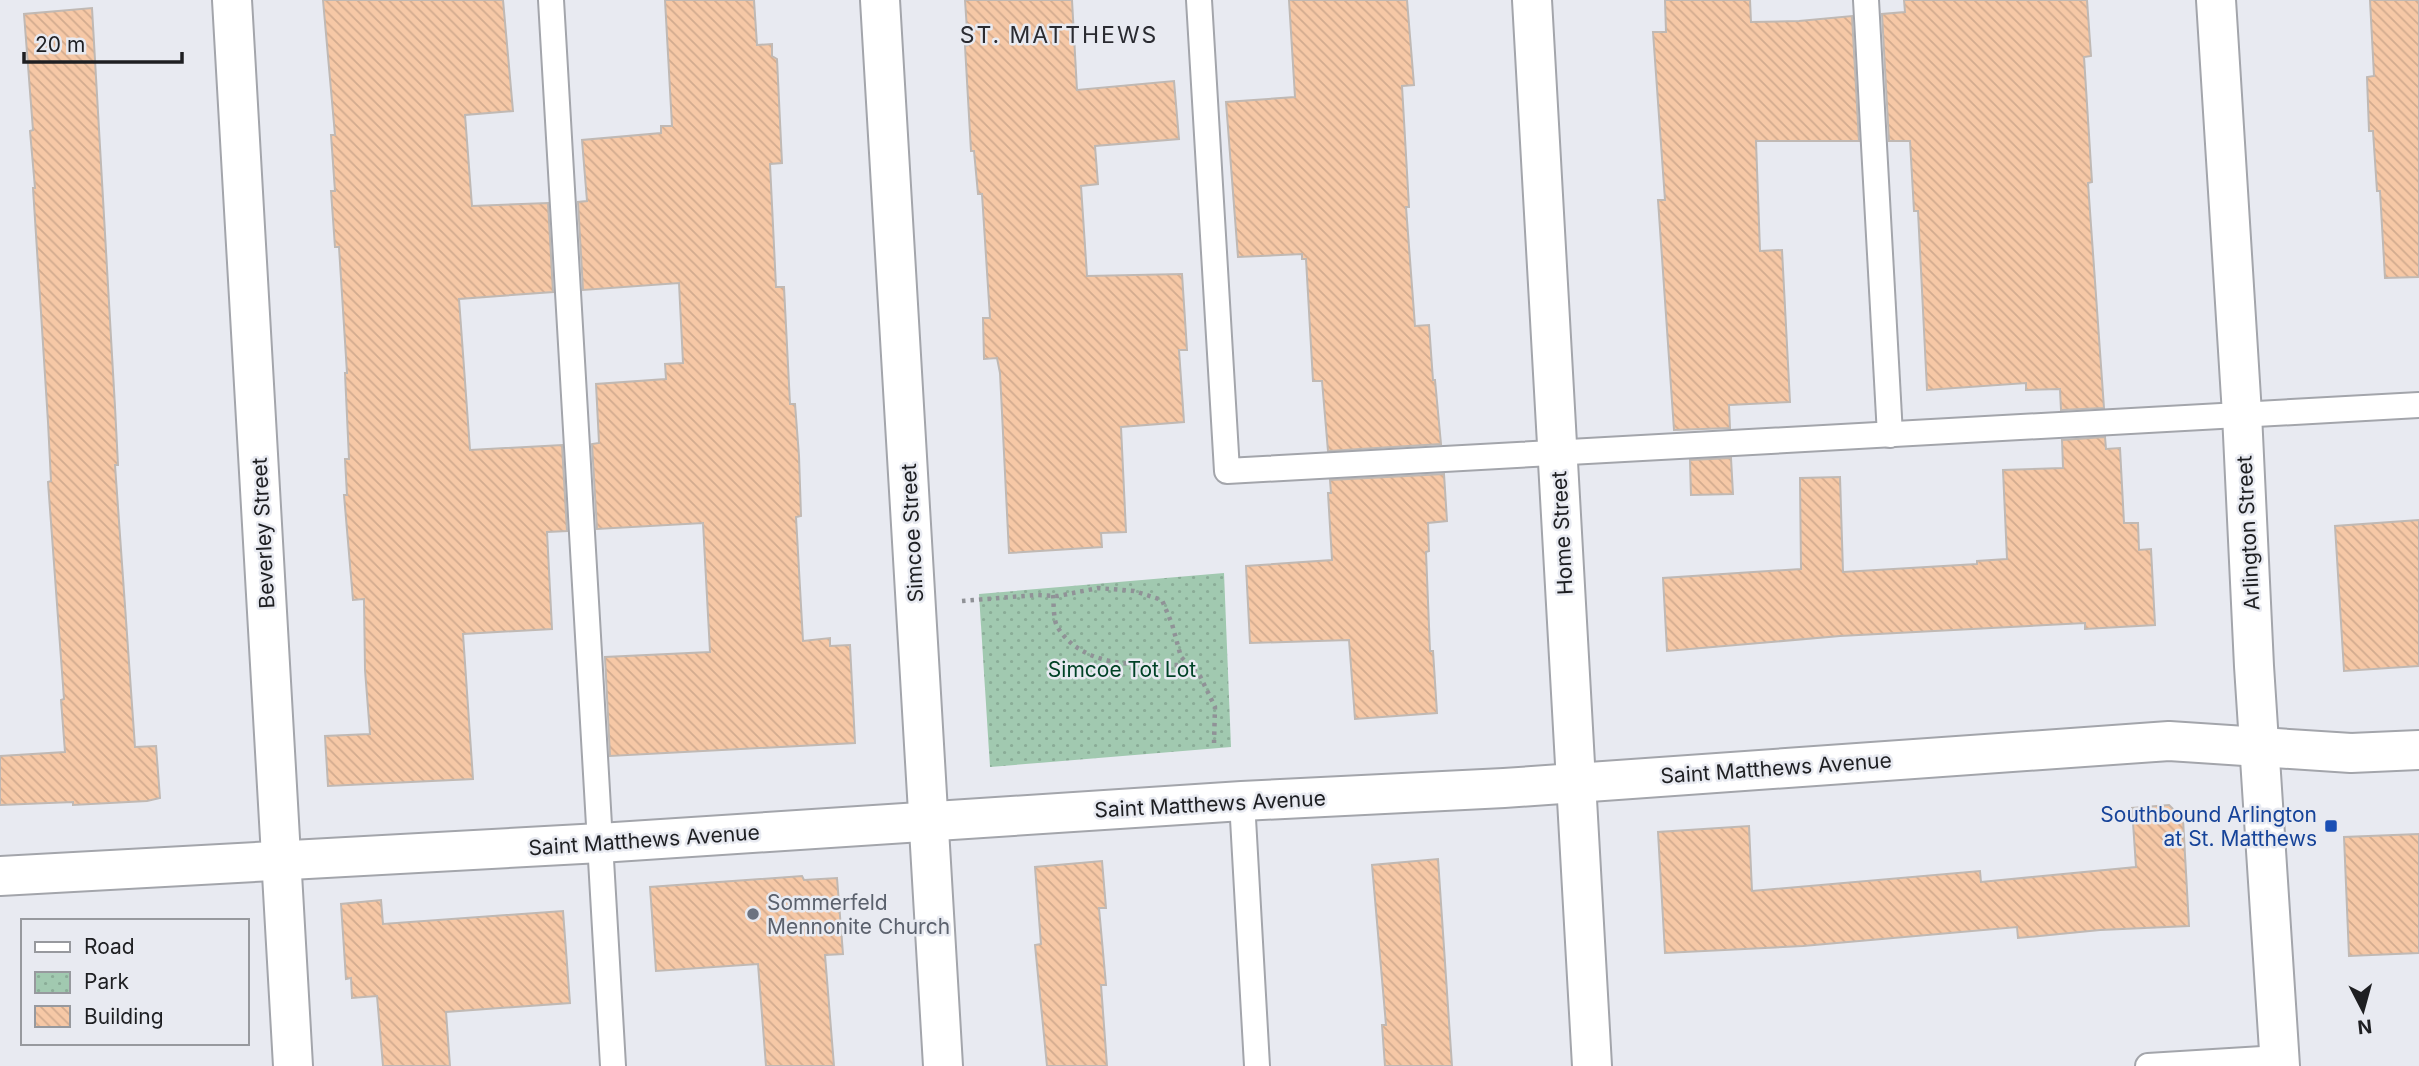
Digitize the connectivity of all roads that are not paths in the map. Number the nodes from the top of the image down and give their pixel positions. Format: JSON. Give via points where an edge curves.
{"nodes":[{"id":1,"x":232,"y":0,"type":"edge"},
{"id":2,"x":551,"y":0,"type":"edge"},
{"id":3,"x":880,"y":0,"type":"edge"},
{"id":4,"x":1199,"y":0,"type":"edge"},
{"id":5,"x":1532,"y":0,"type":"edge"},
{"id":6,"x":1866,"y":0,"type":"edge"},
{"id":7,"x":2216,"y":0,"type":"edge"},
{"id":8,"x":2419,"y":405,"type":"edge"},
{"id":9,"x":2242,"y":414,"type":"junction"},
{"id":10,"x":1890,"y":435,"type":"junction"},
{"id":11,"x":1558,"y":453,"type":"junction"},
{"id":12,"x":2261,"y":747,"type":"junction"},
{"id":13,"x":2419,"y":750,"type":"edge"},
{"id":14,"x":1577,"y":782,"type":"junction"},
{"id":15,"x":1242,"y":801,"type":"junction"},
{"id":16,"x":929,"y":822,"type":"junction"},
{"id":17,"x":600,"y":843,"type":"junction"},
{"id":18,"x":282,"y":861,"type":"junction"},
{"id":19,"x":0,"y":876,"type":"edge"},
{"id":20,"x":2280,"y":1062,"type":"edge"},
{"id":21,"x":293,"y":1066,"type":"edge"},
{"id":22,"x":613,"y":1066,"type":"edge"},
{"id":23,"x":943,"y":1066,"type":"edge"},
{"id":24,"x":1257,"y":1066,"type":"edge"},
{"id":25,"x":1592,"y":1066,"type":"edge"},
{"id":26,"x":2148,"y":1066,"type":"edge"}],
"edges":[{"from":1,"to":18,"type":"street","name":"Beverley Street"},
{"from":2,"to":17,"type":"lane"},
{"from":3,"to":16,"type":"street","name":"Simcoe Street"},
{"from":4,"to":11,"type":"lane","via":[[1227,471]]},
{"from":5,"to":11,"type":"street","name":"Home Street"},
{"from":6,"to":10,"type":"lane"},
{"from":7,"to":9,"type":"street","name":"Arlington Street"},
{"from":8,"to":9,"type":"lane"},
{"from":9,"to":10,"type":"lane"},
{"from":9,"to":12,"type":"street","name":"Arlington Street"},
{"from":10,"to":11,"type":"lane"},
{"from":11,"to":14,"type":"street","name":"Home Street"},
{"from":12,"to":13,"type":"street","name":"Saint Matthews Avenue","via":[[2351,753]]},
{"from":12,"to":14,"type":"street","name":"Saint Matthews Avenue","via":[[2169,741]]},
{"from":12,"to":20,"type":"street","name":"Arlington Street"},
{"from":14,"to":15,"type":"street","name":"Saint Matthews Avenue"},
{"from":14,"to":25,"type":"street","name":"Home Street"},
{"from":15,"to":16,"type":"street","name":"Saint Matthews Avenue"},
{"from":15,"to":24,"type":"lane"},
{"from":16,"to":17,"type":"street","name":"Saint Matthews Avenue"},
{"from":16,"to":23,"type":"street","name":"Simcoe Street"},
{"from":17,"to":18,"type":"street","name":"Saint Matthews Avenue"},
{"from":17,"to":22,"type":"lane"},
{"from":18,"to":19,"type":"street","name":"Saint Matthews Avenue"},
{"from":18,"to":21,"type":"street","name":"Beverley Street"},
{"from":20,"to":26,"type":"lane"}]}
